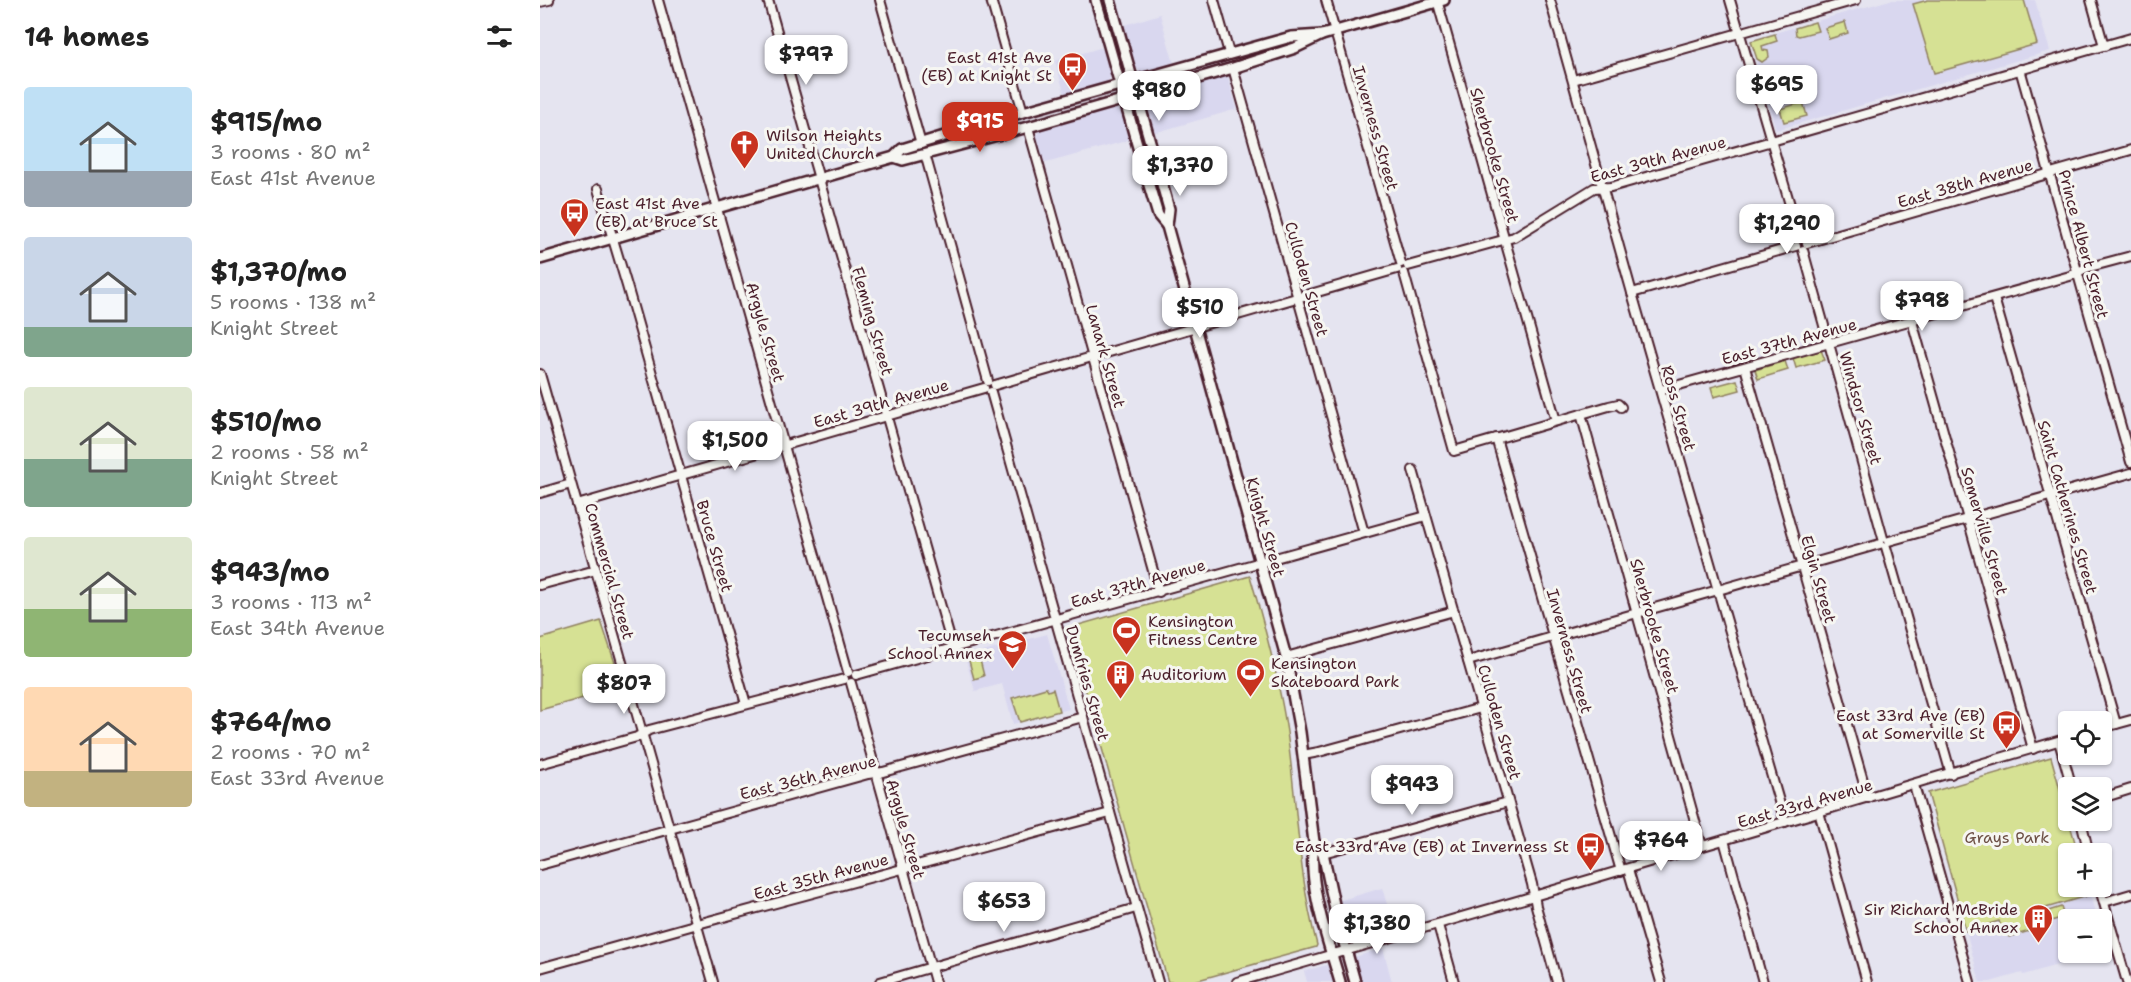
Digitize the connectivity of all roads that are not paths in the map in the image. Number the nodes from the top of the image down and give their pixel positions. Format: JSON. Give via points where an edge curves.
{"nodes":[{"id":1,"x":549,"y":0,"type":"edge"},
{"id":2,"x":658,"y":0,"type":"edge"},
{"id":3,"x":768,"y":0,"type":"edge"},
{"id":4,"x":880,"y":0,"type":"edge"},
{"id":5,"x":991,"y":0,"type":"edge"},
{"id":6,"x":1096,"y":0,"type":"edge"},
{"id":7,"x":1110,"y":0,"type":"edge"},
{"id":8,"x":1214,"y":0,"type":"edge"},
{"id":9,"x":1326,"y":0,"type":"edge"},
{"id":10,"x":1550,"y":0,"type":"edge"},
{"id":11,"x":1730,"y":0,"type":"edge"},
{"id":12,"x":1856,"y":0,"type":"edge"},
{"id":13,"x":2091,"y":0,"type":"edge"},
{"id":14,"x":1440,"y":1,"type":"edge"},
{"id":15,"x":540,"y":3,"type":"edge"},
{"id":16,"x":1335,"y":31,"type":"junction"},
{"id":17,"x":1322,"y":34,"type":"junction"},
{"id":18,"x":1740,"y":34,"type":"junction"},
{"id":19,"x":2131,"y":38,"type":"edge"},
{"id":20,"x":2104,"y":45,"type":"junction"},
{"id":21,"x":1229,"y":53,"type":"junction"},
{"id":22,"x":1233,"y":68,"type":"junction"},
{"id":23,"x":2020,"y":69,"type":"junction"},
{"id":24,"x":1573,"y":80,"type":"junction"},
{"id":25,"x":1133,"y":81,"type":"junction"},
{"id":26,"x":1119,"y":85,"type":"junction"},
{"id":27,"x":1137,"y":95,"type":"junction"},
{"id":28,"x":1123,"y":99,"type":"junction"},
{"id":29,"x":1023,"y":112,"type":"junction"},
{"id":30,"x":1028,"y":127,"type":"junction"},
{"id":31,"x":1772,"y":141,"type":"junction"},
{"id":32,"x":921,"y":144,"type":"junction"},
{"id":33,"x":2131,"y":150,"type":"edge"},
{"id":34,"x":925,"y":154,"type":"junction"},
{"id":35,"x":894,"y":158,"type":"junction"},
{"id":36,"x":2050,"y":173,"type":"junction"},
{"id":37,"x":820,"y":179,"type":"junction"},
{"id":38,"x":1603,"y":187,"type":"junction"},
{"id":39,"x":598,"y":189,"type":"dead end"},
{"id":40,"x":717,"y":208,"type":"junction"},
{"id":41,"x":1167,"y":226,"type":"junction"},
{"id":42,"x":613,"y":238,"type":"junction"},
{"id":43,"x":1506,"y":239,"type":"junction"},
{"id":44,"x":1802,"y":244,"type":"junction"},
{"id":45,"x":2131,"y":256,"type":"edge"},
{"id":46,"x":540,"y":259,"type":"edge"},
{"id":47,"x":1402,"y":268,"type":"junction"},
{"id":48,"x":2078,"y":273,"type":"junction"},
{"id":49,"x":1632,"y":293,"type":"junction"},
{"id":50,"x":1298,"y":297,"type":"junction"},
{"id":51,"x":1994,"y":298,"type":"junction"},
{"id":52,"x":1912,"y":321,"type":"junction"},
{"id":53,"x":1195,"y":327,"type":"junction"},
{"id":54,"x":1828,"y":343,"type":"junction"},
{"id":55,"x":1091,"y":357,"type":"junction"},
{"id":56,"x":1745,"y":367,"type":"junction"},
{"id":57,"x":541,"y":378,"type":"edge"},
{"id":58,"x":989,"y":386,"type":"junction"},
{"id":59,"x":1660,"y":390,"type":"junction"},
{"id":60,"x":1621,"y":407,"type":"dead end"},
{"id":61,"x":1581,"y":414,"type":"junction"},
{"id":62,"x":886,"y":416,"type":"junction"},
{"id":63,"x":1556,"y":421,"type":"junction"},
{"id":64,"x":1496,"y":438,"type":"junction"},
{"id":65,"x":784,"y":445,"type":"junction"},
{"id":66,"x":2131,"y":462,"type":"edge"},
{"id":67,"x":1413,"y":470,"type":"dead end"},
{"id":68,"x":2131,"y":473,"type":"edge"},
{"id":69,"x":680,"y":475,"type":"junction"},
{"id":70,"x":571,"y":484,"type":"junction"},
{"id":71,"x":540,"y":493,"type":"edge"},
{"id":72,"x":2051,"y":495,"type":"junction"},
{"id":73,"x":577,"y":505,"type":"junction"},
{"id":74,"x":1426,"y":516,"type":"junction"},
{"id":75,"x":1967,"y":519,"type":"junction"},
{"id":76,"x":1364,"y":533,"type":"junction"},
{"id":77,"x":1885,"y":543,"type":"junction"},
{"id":78,"x":1260,"y":563,"type":"junction"},
{"id":79,"x":1802,"y":566,"type":"junction"},
{"id":80,"x":596,"y":570,"type":"junction"},
{"id":81,"x":540,"y":585,"type":"edge"},
{"id":82,"x":1719,"y":590,"type":"junction"},
{"id":83,"x":1158,"y":592,"type":"junction"},
{"id":84,"x":1454,"y":611,"type":"junction"},
{"id":85,"x":1637,"y":613,"type":"junction"},
{"id":86,"x":1056,"y":621,"type":"junction"},
{"id":87,"x":1552,"y":638,"type":"junction"},
{"id":88,"x":953,"y":649,"type":"junction"},
{"id":89,"x":1286,"y":657,"type":"junction"},
{"id":90,"x":1468,"y":661,"type":"junction"},
{"id":91,"x":850,"y":677,"type":"junction"},
{"id":92,"x":746,"y":704,"type":"junction"},
{"id":93,"x":1481,"y":708,"type":"junction"},
{"id":94,"x":1083,"y":717,"type":"junction"},
{"id":95,"x":2131,"y":720,"type":"edge"},
{"id":96,"x":2116,"y":724,"type":"junction"},
{"id":97,"x":2112,"y":725,"type":"edge"},
{"id":98,"x":642,"y":734,"type":"junction"},
{"id":99,"x":2058,"y":741,"type":"edge"},
{"id":100,"x":2033,"y":749,"type":"junction"},
{"id":101,"x":1303,"y":755,"type":"junction"},
{"id":102,"x":540,"y":764,"type":"edge"},
{"id":103,"x":876,"y":773,"type":"junction"},
{"id":104,"x":1951,"y":774,"type":"junction"},
{"id":105,"x":1914,"y":785,"type":"junction"},
{"id":106,"x":2131,"y":789,"type":"edge"},
{"id":107,"x":2112,"y":795,"type":"edge"},
{"id":108,"x":1868,"y":798,"type":"junction"},
{"id":109,"x":1508,"y":802,"type":"junction"},
{"id":110,"x":1819,"y":812,"type":"junction"},
{"id":111,"x":1110,"y":813,"type":"junction"},
{"id":112,"x":1785,"y":822,"type":"junction"},
{"id":113,"x":669,"y":828,"type":"junction"},
{"id":114,"x":1724,"y":840,"type":"junction"},
{"id":115,"x":1314,"y":842,"type":"junction"},
{"id":116,"x":1702,"y":846,"type":"junction"},
{"id":117,"x":1323,"y":854,"type":"junction"},
{"id":118,"x":540,"y":865,"type":"edge"},
{"id":119,"x":903,"y":868,"type":"junction"},
{"id":120,"x":1625,"y":870,"type":"junction"},
{"id":121,"x":2131,"y":894,"type":"edge"},
{"id":122,"x":1534,"y":896,"type":"junction"},
{"id":123,"x":2102,"y":897,"type":"edge"},
{"id":124,"x":2104,"y":902,"type":"junction"},
{"id":125,"x":1136,"y":908,"type":"junction"},
{"id":126,"x":696,"y":924,"type":"junction"},
{"id":127,"x":1438,"y":925,"type":"junction"},
{"id":128,"x":1346,"y":951,"type":"junction"},
{"id":129,"x":1332,"y":955,"type":"junction"},
{"id":130,"x":540,"y":968,"type":"edge"},
{"id":131,"x":931,"y":968,"type":"junction"},
{"id":132,"x":713,"y":982,"type":"edge"},
{"id":133,"x":880,"y":982,"type":"edge"},
{"id":134,"x":935,"y":982,"type":"edge"},
{"id":135,"x":1158,"y":982,"type":"edge"},
{"id":136,"x":1237,"y":982,"type":"edge"},
{"id":137,"x":1340,"y":982,"type":"edge"},
{"id":138,"x":1355,"y":982,"type":"edge"},
{"id":139,"x":1454,"y":982,"type":"edge"},
{"id":140,"x":1557,"y":982,"type":"edge"},
{"id":141,"x":1661,"y":982,"type":"edge"},
{"id":142,"x":1763,"y":982,"type":"edge"},
{"id":143,"x":1867,"y":982,"type":"edge"},
{"id":144,"x":1970,"y":982,"type":"edge"},
{"id":145,"x":2127,"y":982,"type":"edge"}],
"edges":[{"from":1,"to":15,"type":"street"},
{"from":2,"to":40,"type":"street","name":"Argyle Street"},
{"from":3,"to":37,"type":"street","name":"Fleming Street"},
{"from":4,"to":32,"type":"street"},
{"from":5,"to":29,"type":"street"},
{"from":6,"to":26,"type":"main road","name":"Knight Street"},
{"from":7,"to":25,"type":"main road","name":"Knight Street"},
{"from":8,"to":21,"type":"street"},
{"from":9,"to":16,"type":"street","name":"Inverness Street"},
{"from":10,"to":24,"type":"street","name":"Ross Street"},
{"from":11,"to":18,"type":"street","name":"Windsor Street"},
{"from":12,"to":18,"type":"street"},
{"from":13,"to":20,"type":"street"},
{"from":14,"to":16,"type":"main road"},
{"from":14,"to":43,"type":"street","name":"Sherbrooke Street"},
{"from":16,"to":17,"type":"main road"},
{"from":16,"to":47,"type":"street","name":"Inverness Street"},
{"from":17,"to":21,"type":"main road","via":[[1292,37]]},
{"from":17,"to":22,"type":"main road","via":[[1295,48]]},
{"from":18,"to":24,"type":"street"},
{"from":18,"to":31,"type":"street","name":"Windsor Street"},
{"from":19,"to":20,"type":"street","name":"East 39th Avenue"},
{"from":20,"to":23,"type":"street","name":"East 39th Avenue"},
{"from":21,"to":25,"type":"main road"},
{"from":22,"to":27,"type":"main road"},
{"from":22,"to":50,"type":"street","name":"Culloden Street"},
{"from":23,"to":31,"type":"street","name":"East 39th Avenue"},
{"from":23,"to":36,"type":"street","name":"Prince Albert Street"},
{"from":24,"to":38,"type":"street","name":"Ross Street"},
{"from":25,"to":26,"type":"main road"},
{"from":25,"to":27,"type":"main road","name":"Knight Street"},
{"from":26,"to":28,"type":"main road","name":"Knight Street"},
{"from":26,"to":29,"type":"main road"},
{"from":27,"to":28,"type":"main road"},
{"from":27,"to":41,"type":"main road","name":"Knight Street","via":[[1169,209]]},
{"from":28,"to":30,"type":"main road"},
{"from":28,"to":41,"type":"main road","name":"Knight Street","via":[[1158,215]]},
{"from":29,"to":32,"type":"main road"},
{"from":30,"to":34,"type":"main road"},
{"from":30,"to":55,"type":"street","name":"Lanark Street"},
{"from":31,"to":38,"type":"street","name":"East 39th Avenue"},
{"from":31,"to":44,"type":"street","name":"Windsor Street"},
{"from":32,"to":35,"type":"main road","via":[[902,150]]},
{"from":33,"to":36,"type":"street","name":"East 38th Avenue"},
{"from":34,"to":35,"type":"main road","via":[[903,160]]},
{"from":34,"to":58,"type":"street","name":"Dumfries Street"},
{"from":35,"to":37,"type":"main road"},
{"from":36,"to":44,"type":"street","name":"East 38th Avenue"},
{"from":36,"to":48,"type":"street","name":"Prince Albert Street"},
{"from":37,"to":40,"type":"main road"},
{"from":37,"to":62,"type":"street","name":"Fleming Street"},
{"from":38,"to":43,"type":"street","name":"East 39th Avenue","via":[[1594,188]]},
{"from":38,"to":49,"type":"street","name":"Ross Street"},
{"from":39,"to":42,"type":"street","name":"Bruce Street"},
{"from":40,"to":42,"type":"main road"},
{"from":40,"to":65,"type":"street","name":"Argyle Street"},
{"from":41,"to":53,"type":"main road","name":"Knight Street"},
{"from":42,"to":46,"type":"main road"},
{"from":42,"to":69,"type":"street","name":"Bruce Street"},
{"from":43,"to":47,"type":"street","name":"East 39th Avenue"},
{"from":43,"to":63,"type":"street","name":"Sherbrooke Street"},
{"from":44,"to":49,"type":"street","name":"East 38th Avenue"},
{"from":44,"to":54,"type":"street","name":"Windsor Street"},
{"from":45,"to":48,"type":"street","name":"East 37th Avenue"},
{"from":47,"to":50,"type":"street","name":"East 39th Avenue"},
{"from":47,"to":64,"type":"street","name":"Inverness Street","via":[[1454,451]]},
{"from":48,"to":51,"type":"street","name":"East 37th Avenue"},
{"from":48,"to":66,"type":"street","name":"Prince Albert Street"},
{"from":49,"to":59,"type":"street","name":"Ross Street"},
{"from":50,"to":53,"type":"street","name":"East 39th Avenue"},
{"from":50,"to":76,"type":"street","name":"Culloden Street"},
{"from":51,"to":52,"type":"street","name":"East 37th Avenue"},
{"from":51,"to":72,"type":"street","name":"Saint Catherines Street"},
{"from":52,"to":54,"type":"street","name":"East 37th Avenue"},
{"from":52,"to":75,"type":"street","name":"Somerville Street"},
{"from":53,"to":55,"type":"street","name":"East 39th Avenue"},
{"from":53,"to":78,"type":"main road","name":"Knight Street"},
{"from":54,"to":56,"type":"street","name":"East 37th Avenue"},
{"from":54,"to":77,"type":"street","name":"Windsor Street"},
{"from":55,"to":58,"type":"street","name":"East 39th Avenue"},
{"from":55,"to":83,"type":"street","name":"Lanark Street"},
{"from":56,"to":59,"type":"street","name":"East 37th Avenue"},
{"from":56,"to":79,"type":"street","name":"Elgin Street"},
{"from":57,"to":70,"type":"street","name":"Commercial Street"},
{"from":58,"to":62,"type":"street","name":"East 39th Avenue"},
{"from":58,"to":86,"type":"street","name":"Dumfries Street"},
{"from":59,"to":82,"type":"street","name":"Ross Street"},
{"from":60,"to":61,"type":"street","via":[[1618,404]]},
{"from":61,"to":63,"type":"street"},
{"from":61,"to":85,"type":"street","name":"Sherbrooke Street"},
{"from":62,"to":65,"type":"street","name":"East 39th Avenue"},
{"from":62,"to":88,"type":"street","name":"Fleming Street"},
{"from":63,"to":64,"type":"street"},
{"from":64,"to":87,"type":"street","name":"Inverness Street"},
{"from":65,"to":69,"type":"street","name":"East 39th Avenue"},
{"from":65,"to":91,"type":"street","name":"Argyle Street"},
{"from":67,"to":74,"type":"street","name":"Culloden Street"},
{"from":68,"to":72,"type":"street"},
{"from":69,"to":73,"type":"street","name":"East 39th Avenue"},
{"from":69,"to":92,"type":"street","name":"Bruce Street"},
{"from":70,"to":71,"type":"street"},
{"from":70,"to":73,"type":"street","name":"Commercial Street"},
{"from":72,"to":75,"type":"street"},
{"from":72,"to":96,"type":"street","name":"Saint Catherines Street"},
{"from":73,"to":80,"type":"street","name":"Commercial Street"},
{"from":74,"to":76,"type":"street","name":"East 37th Avenue"},
{"from":74,"to":84,"type":"street","name":"Culloden Street"},
{"from":75,"to":77,"type":"street"},
{"from":75,"to":100,"type":"street","name":"Somerville Street"},
{"from":76,"to":78,"type":"street","name":"East 37th Avenue"},
{"from":77,"to":79,"type":"street"},
{"from":77,"to":104,"type":"street","name":"Windsor Street"},
{"from":78,"to":83,"type":"street","name":"East 37th Avenue"},
{"from":78,"to":89,"type":"main road","name":"Knight Street"},
{"from":79,"to":82,"type":"street"},
{"from":79,"to":108,"type":"street","name":"Elgin Street"},
{"from":80,"to":81,"type":"street"},
{"from":80,"to":98,"type":"street","name":"Commercial Street"},
{"from":82,"to":85,"type":"street"},
{"from":82,"to":112,"type":"street","name":"Ross Street"},
{"from":83,"to":86,"type":"street","name":"East 37th Avenue"},
{"from":84,"to":89,"type":"street"},
{"from":84,"to":90,"type":"street","name":"Culloden Street"},
{"from":85,"to":87,"type":"street"},
{"from":85,"to":116,"type":"street","name":"Sherbrooke Street"},
{"from":86,"to":88,"type":"street","name":"East 37th Avenue"},
{"from":86,"to":94,"type":"street","name":"Dumfries Street"},
{"from":87,"to":90,"type":"street"},
{"from":87,"to":120,"type":"street","name":"Inverness Street"},
{"from":88,"to":91,"type":"street","name":"East 37th Avenue"},
{"from":89,"to":101,"type":"main road","name":"Knight Street"},
{"from":90,"to":93,"type":"street","name":"Culloden Street"},
{"from":91,"to":92,"type":"street","name":"East 37th Avenue"},
{"from":91,"to":103,"type":"street","name":"Argyle Street"},
{"from":92,"to":98,"type":"street","name":"East 37th Avenue"},
{"from":93,"to":101,"type":"street"},
{"from":93,"to":109,"type":"street","name":"Culloden Street"},
{"from":94,"to":103,"type":"street","name":"East 36th Avenue"},
{"from":94,"to":111,"type":"street","name":"Dumfries Street"},
{"from":95,"to":96,"type":"street"},
{"from":96,"to":97,"type":"street"},
{"from":98,"to":102,"type":"street","name":"East 37th Avenue"},
{"from":98,"to":113,"type":"street","name":"Commercial Street"},
{"from":99,"to":100,"type":"street","name":"East 33rd Avenue"},
{"from":100,"to":104,"type":"street","name":"East 33rd Avenue"},
{"from":101,"to":115,"type":"main road","name":"Knight Street"},
{"from":103,"to":113,"type":"street","name":"East 36th Avenue"},
{"from":103,"to":119,"type":"street","name":"Argyle Street"},
{"from":104,"to":105,"type":"street","name":"East 33rd Avenue"},
{"from":105,"to":108,"type":"street","name":"East 33rd Avenue"},
{"from":105,"to":144,"type":"street"},
{"from":106,"to":107,"type":"street"},
{"from":108,"to":110,"type":"street","name":"East 33rd Avenue"},
{"from":109,"to":117,"type":"street"},
{"from":109,"to":122,"type":"street","name":"Culloden Street"},
{"from":110,"to":112,"type":"street","name":"East 33rd Avenue"},
{"from":110,"to":143,"type":"street"},
{"from":111,"to":119,"type":"street","name":"East 35th Avenue"},
{"from":111,"to":125,"type":"street","name":"Dumfries Street"},
{"from":112,"to":114,"type":"street","name":"East 33rd Avenue"},
{"from":113,"to":118,"type":"street","name":"East 36th Avenue"},
{"from":113,"to":126,"type":"street","name":"Commercial Street"},
{"from":114,"to":116,"type":"street","name":"East 33rd Avenue"},
{"from":114,"to":142,"type":"street"},
{"from":115,"to":117,"type":"main road","name":"Knight Street"},
{"from":115,"to":129,"type":"main road","name":"Knight Street","via":[[1316,892]]},
{"from":116,"to":120,"type":"street","name":"East 33rd Avenue"},
{"from":117,"to":128,"type":"main road","name":"Knight Street"},
{"from":119,"to":126,"type":"street","name":"East 35th Avenue"},
{"from":119,"to":131,"type":"street","name":"Argyle Street"},
{"from":120,"to":122,"type":"street","name":"East 33rd Avenue"},
{"from":120,"to":141,"type":"street","name":"Inverness Street"},
{"from":121,"to":124,"type":"street"},
{"from":122,"to":127,"type":"street","name":"East 33rd Avenue"},
{"from":122,"to":140,"type":"street","name":"Culloden Street"},
{"from":123,"to":124,"type":"street"},
{"from":124,"to":145,"type":"street"},
{"from":125,"to":131,"type":"street"},
{"from":125,"to":135,"type":"street","name":"Dumfries Street"},
{"from":126,"to":130,"type":"street","name":"East 35th Avenue"},
{"from":126,"to":132,"type":"street","name":"Commercial Street"},
{"from":127,"to":128,"type":"street","name":"East 33rd Avenue"},
{"from":127,"to":139,"type":"street"},
{"from":128,"to":129,"type":"street","name":"East 33rd Avenue"},
{"from":128,"to":138,"type":"main road","name":"Knight Street"},
{"from":129,"to":136,"type":"street","name":"East 33rd Avenue"},
{"from":129,"to":137,"type":"main road","name":"Knight Street"},
{"from":131,"to":133,"type":"street"},
{"from":131,"to":134,"type":"street","name":"Argyle Street"}]}
